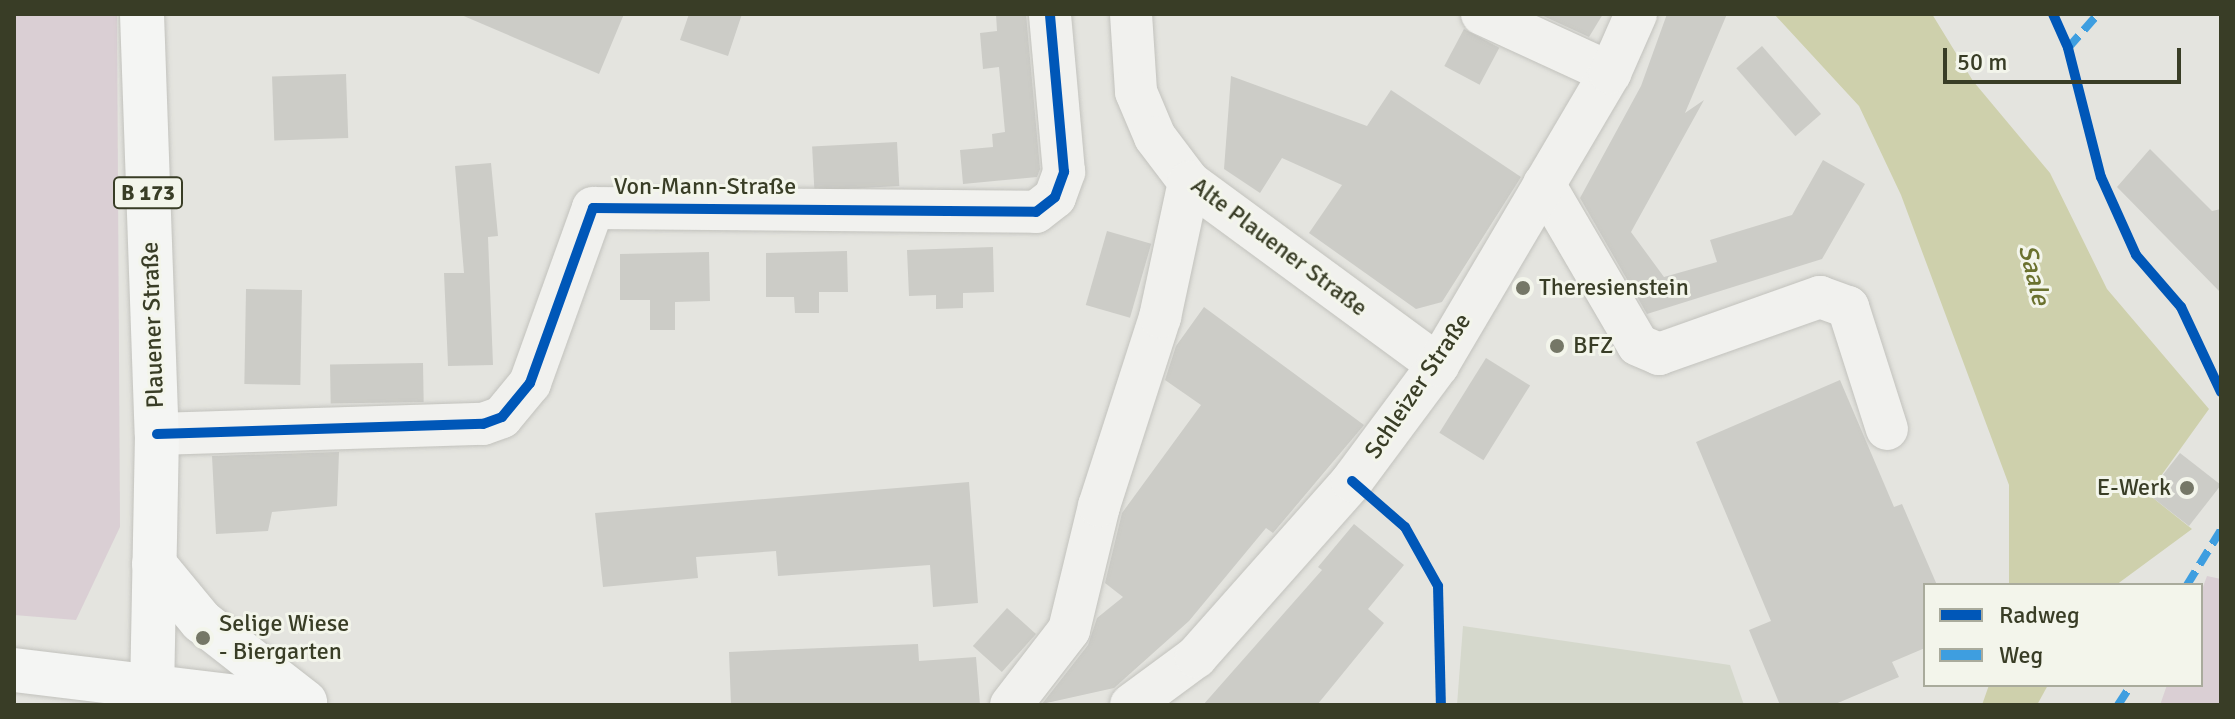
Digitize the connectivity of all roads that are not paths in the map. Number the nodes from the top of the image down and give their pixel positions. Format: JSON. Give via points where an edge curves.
{"nodes":[{"id":1,"x":142,"y":14,"type":"edge"},
{"id":2,"x":1050,"y":14,"type":"edge"},
{"id":3,"x":1131,"y":14,"type":"edge"},
{"id":4,"x":1482,"y":14,"type":"edge"},
{"id":5,"x":1636,"y":14,"type":"edge"},
{"id":6,"x":1610,"y":73,"type":"junction"},
{"id":7,"x":1189,"y":182,"type":"junction"},
{"id":8,"x":1544,"y":184,"type":"junction"},
{"id":9,"x":1438,"y":365,"type":"junction"},
{"id":10,"x":1887,"y":429,"type":"dead end"},
{"id":11,"x":157,"y":434,"type":"junction"},
{"id":12,"x":154,"y":564,"type":"junction"},
{"id":13,"x":14,"y":670,"type":"edge"},
{"id":14,"x":152,"y":684,"type":"junction"},
{"id":15,"x":302,"y":705,"type":"edge"},
{"id":16,"x":309,"y":705,"type":"edge"},
{"id":17,"x":1011,"y":705,"type":"edge"},
{"id":18,"x":1131,"y":705,"type":"edge"}],
"edges":[{"from":1,"to":11,"type":"main road","name":"Plauener Straße","number":"B 173"},
{"from":2,"to":11,"type":"street","name":"Von-Mann-Straße","via":[[1064,172],[1055,197],[1036,212],[593,208],[530,383],[519,405],[502,417],[483,424]]},
{"from":3,"to":7,"type":"street","name":"Alte Plauener Straße","via":[[1136,92],[1155,137]]},
{"from":4,"to":6,"type":"street"},
{"from":5,"to":6,"type":"street","name":"Schleizer Straße"},
{"from":6,"to":8,"type":"street","name":"Schleizer Straße"},
{"from":7,"to":9,"type":"street","name":"Alte Plauener Straße"},
{"from":7,"to":17,"type":"street","via":[[1160,317],[1099,506],[1069,630]]},
{"from":8,"to":9,"type":"street","name":"Schleizer Straße"},
{"from":8,"to":10,"type":"street","via":[[1638,345],[1659,354],[1820,297],[1848,307]]},
{"from":9,"to":18,"type":"street","name":"Schleizer Straße","via":[[1352,481],[1196,657]]},
{"from":11,"to":12,"type":"main road","name":"Plauener Straße","number":"B 173"},
{"from":12,"to":14,"type":"main road","name":"Plauener Straße","number":"B 173"},
{"from":12,"to":16,"type":"main road","via":[[201,621]]},
{"from":13,"to":14,"type":"main road"},
{"from":14,"to":15,"type":"main road"}]}
